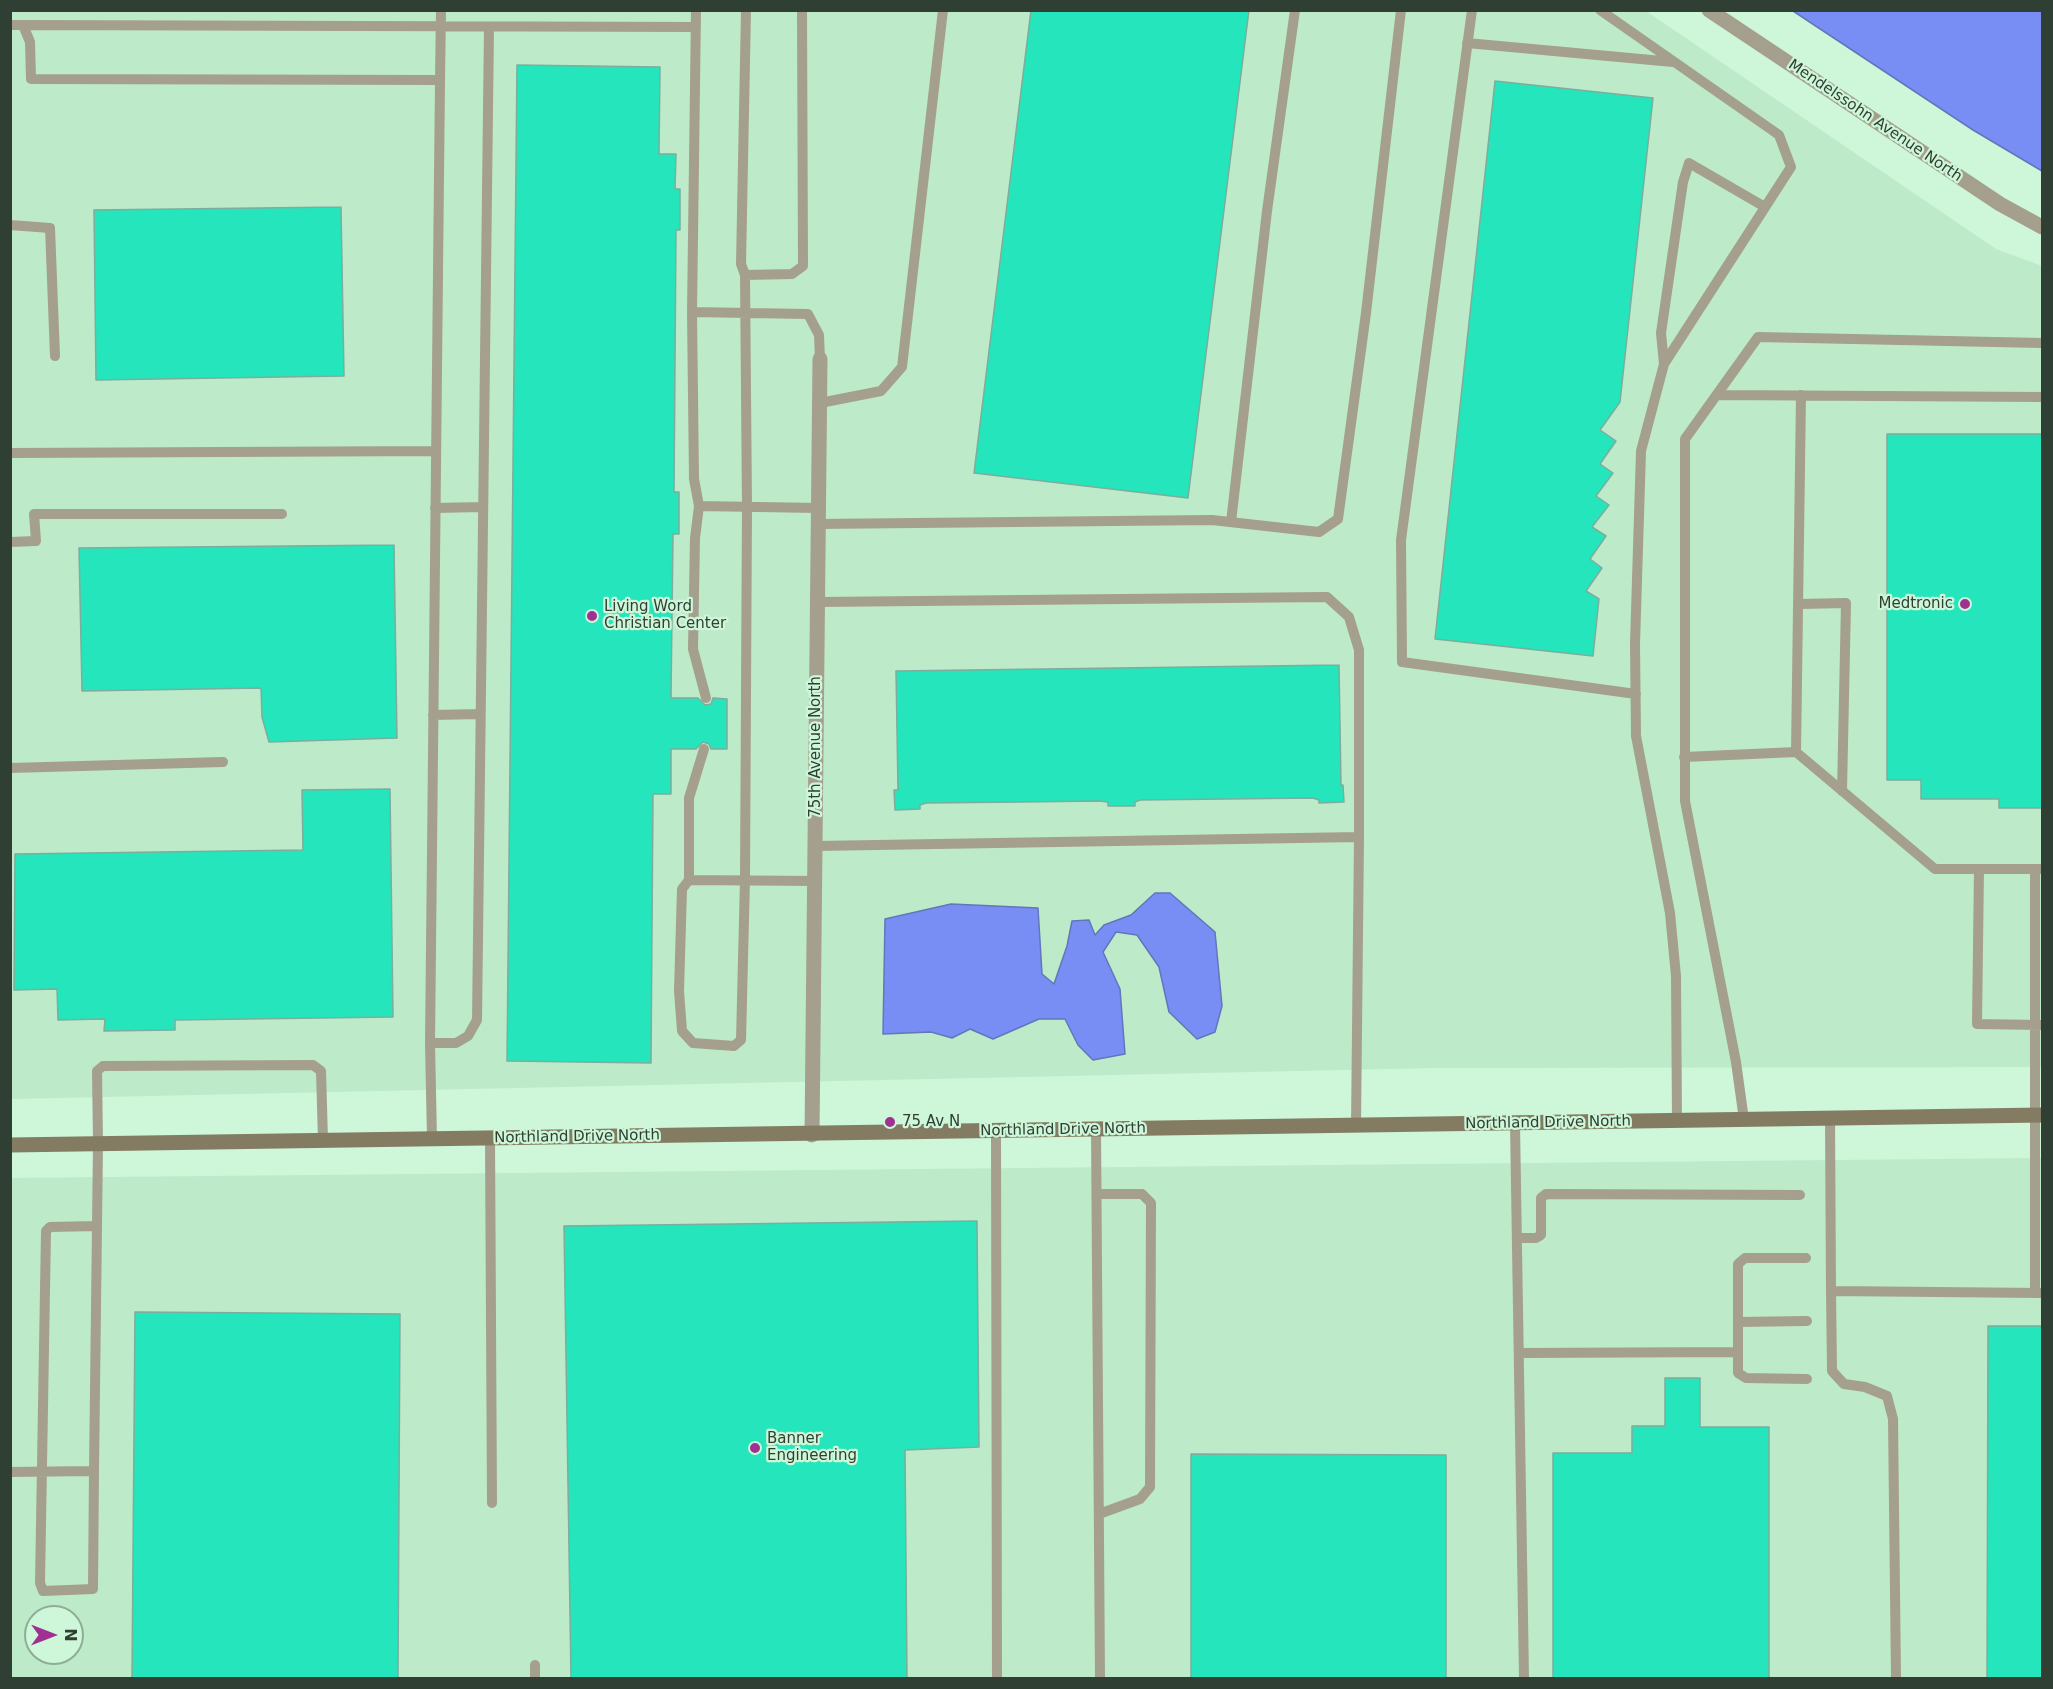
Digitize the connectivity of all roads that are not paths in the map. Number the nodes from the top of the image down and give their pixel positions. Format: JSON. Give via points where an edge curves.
{"nodes":[{"id":1,"x":441,"y":10,"type":"edge"},
{"id":2,"x":696,"y":10,"type":"edge"},
{"id":3,"x":746,"y":10,"type":"edge"},
{"id":4,"x":802,"y":10,"type":"edge"},
{"id":5,"x":943,"y":10,"type":"edge"},
{"id":6,"x":1295,"y":10,"type":"edge"},
{"id":7,"x":1401,"y":10,"type":"edge"},
{"id":8,"x":1472,"y":10,"type":"edge"},
{"id":9,"x":1600,"y":10,"type":"edge"},
{"id":10,"x":1709,"y":10,"type":"edge"},
{"id":11,"x":10,"y":25,"type":"edge"},
{"id":12,"x":23,"y":25,"type":"junction"},
{"id":13,"x":489,"y":27,"type":"junction"},
{"id":14,"x":696,"y":27,"type":"junction"},
{"id":15,"x":440,"y":28,"type":"junction"},
{"id":16,"x":1467,"y":43,"type":"junction"},
{"id":17,"x":1674,"y":62,"type":"junction"},
{"id":18,"x":440,"y":80,"type":"junction"},
{"id":19,"x":1765,"y":207,"type":"junction"},
{"id":20,"x":10,"y":225,"type":"edge"},
{"id":21,"x":2043,"y":227,"type":"edge"},
{"id":22,"x":745,"y":275,"type":"junction"},
{"id":23,"x":692,"y":312,"type":"junction"},
{"id":24,"x":744,"y":313,"type":"junction"},
{"id":25,"x":2043,"y":343,"type":"edge"},
{"id":26,"x":55,"y":357,"type":"dead end"},
{"id":27,"x":820,"y":359,"type":"joint"},
{"id":28,"x":1664,"y":364,"type":"junction"},
{"id":29,"x":1716,"y":395,"type":"junction"},
{"id":30,"x":1801,"y":395,"type":"junction"},
{"id":31,"x":2043,"y":397,"type":"edge"},
{"id":32,"x":820,"y":403,"type":"junction"},
{"id":33,"x":436,"y":451,"type":"junction"},
{"id":34,"x":10,"y":453,"type":"edge"},
{"id":35,"x":699,"y":506,"type":"junction"},
{"id":36,"x":482,"y":507,"type":"junction"},
{"id":37,"x":435,"y":508,"type":"junction"},
{"id":38,"x":747,"y":508,"type":"junction"},
{"id":39,"x":818,"y":508,"type":"junction"},
{"id":40,"x":282,"y":514,"type":"dead end"},
{"id":41,"x":1231,"y":522,"type":"junction"},
{"id":42,"x":818,"y":524,"type":"junction"},
{"id":43,"x":10,"y":542,"type":"edge"},
{"id":44,"x":817,"y":602,"type":"junction"},
{"id":45,"x":1800,"y":604,"type":"junction"},
{"id":46,"x":1636,"y":694,"type":"junction"},
{"id":47,"x":706,"y":698,"type":"dead end"},
{"id":48,"x":480,"y":714,"type":"junction"},
{"id":49,"x":433,"y":715,"type":"junction"},
{"id":50,"x":704,"y":749,"type":"dead end"},
{"id":51,"x":1796,"y":752,"type":"junction"},
{"id":52,"x":1684,"y":757,"type":"junction"},
{"id":53,"x":223,"y":762,"type":"dead end"},
{"id":54,"x":10,"y":768,"type":"edge"},
{"id":55,"x":1842,"y":791,"type":"junction"},
{"id":56,"x":1359,"y":837,"type":"junction"},
{"id":57,"x":816,"y":846,"type":"junction"},
{"id":58,"x":1978,"y":869,"type":"junction"},
{"id":59,"x":2039,"y":869,"type":"edge"},
{"id":60,"x":745,"y":879,"type":"junction"},
{"id":61,"x":688,"y":880,"type":"junction"},
{"id":62,"x":815,"y":880,"type":"junction"},
{"id":63,"x":2039,"y":1025,"type":"edge"},
{"id":64,"x":430,"y":1043,"type":"junction"},
{"id":65,"x":2038,"y":1115,"type":"edge"},
{"id":66,"x":1830,"y":1118,"type":"junction"},
{"id":67,"x":1744,"y":1120,"type":"junction"},
{"id":68,"x":1677,"y":1121,"type":"junction"},
{"id":69,"x":1515,"y":1124,"type":"junction"},
{"id":70,"x":1356,"y":1126,"type":"junction"},
{"id":71,"x":1096,"y":1129,"type":"junction"},
{"id":72,"x":996,"y":1131,"type":"junction"},
{"id":73,"x":812,"y":1135,"type":"junction"},
{"id":74,"x":490,"y":1138,"type":"junction"},
{"id":75,"x":432,"y":1139,"type":"junction"},
{"id":76,"x":322,"y":1140,"type":"junction"},
{"id":77,"x":98,"y":1143,"type":"junction"},
{"id":78,"x":10,"y":1145,"type":"edge"},
{"id":79,"x":1096,"y":1194,"type":"junction"},
{"id":80,"x":1800,"y":1195,"type":"dead end"},
{"id":81,"x":97,"y":1226,"type":"junction"},
{"id":82,"x":1518,"y":1238,"type":"junction"},
{"id":83,"x":1806,"y":1258,"type":"dead end"},
{"id":84,"x":1831,"y":1291,"type":"junction"},
{"id":85,"x":2039,"y":1293,"type":"edge"},
{"id":86,"x":1807,"y":1321,"type":"dead end"},
{"id":87,"x":1738,"y":1322,"type":"junction"},
{"id":88,"x":1738,"y":1352,"type":"junction"},
{"id":89,"x":1519,"y":1353,"type":"junction"},
{"id":90,"x":1807,"y":1379,"type":"dead end"},
{"id":91,"x":42,"y":1471,"type":"junction"},
{"id":92,"x":94,"y":1471,"type":"junction"},
{"id":93,"x":10,"y":1472,"type":"edge"},
{"id":94,"x":492,"y":1503,"type":"dead end"},
{"id":95,"x":1099,"y":1514,"type":"junction"},
{"id":96,"x":535,"y":1665,"type":"dead end"},
{"id":97,"x":535,"y":1678,"type":"edge"},
{"id":98,"x":997,"y":1678,"type":"edge"},
{"id":99,"x":1100,"y":1678,"type":"edge"},
{"id":100,"x":1524,"y":1678,"type":"edge"},
{"id":101,"x":1896,"y":1678,"type":"edge"}],
"edges":[{"from":1,"to":15,"type":"lane"},
{"from":2,"to":14,"type":"lane"},
{"from":3,"to":22,"type":"lane","via":[[741,264]]},
{"from":4,"to":22,"type":"lane","via":[[803,266],[792,274]]},
{"from":5,"to":32,"type":"lane","via":[[902,367],[881,391]]},
{"from":6,"to":41,"type":"lane"},
{"from":7,"to":41,"type":"lane","via":[[1338,519],[1319,532]]},
{"from":8,"to":16,"type":"lane"},
{"from":9,"to":17,"type":"lane"},
{"from":10,"to":21,"type":"street","name":"Mendelssohn Avenue North","via":[[2000,204]]},
{"from":11,"to":12,"type":"lane"},
{"from":12,"to":15,"type":"lane"},
{"from":12,"to":18,"type":"lane","via":[[30,42],[31,79]]},
{"from":13,"to":14,"type":"lane"},
{"from":13,"to":15,"type":"lane"},
{"from":13,"to":36,"type":"lane"},
{"from":14,"to":23,"type":"lane"},
{"from":15,"to":18,"type":"lane"},
{"from":16,"to":17,"type":"lane"},
{"from":16,"to":46,"type":"lane","via":[[1401,540],[1402,662]]},
{"from":17,"to":19,"type":"lane","via":[[1779,135],[1791,167]]},
{"from":18,"to":33,"type":"lane"},
{"from":19,"to":28,"type":"lane"},
{"from":19,"to":28,"type":"lane","via":[[1689,163],[1661,333]]},
{"from":20,"to":26,"type":"lane","via":[[50,228]]},
{"from":22,"to":24,"type":"lane"},
{"from":23,"to":24,"type":"lane"},
{"from":23,"to":35,"type":"lane","via":[[694,479]]},
{"from":24,"to":27,"type":"lane","via":[[808,314],[819,335]]},
{"from":24,"to":38,"type":"lane"},
{"from":25,"to":29,"type":"lane","via":[[1758,337]]},
{"from":27,"to":32,"type":"street","name":"75th Avenue North"},
{"from":28,"to":46,"type":"lane","via":[[1641,451]]},
{"from":29,"to":30,"type":"lane"},
{"from":29,"to":52,"type":"lane","via":[[1686,439]]},
{"from":30,"to":31,"type":"lane"},
{"from":30,"to":45,"type":"lane"},
{"from":32,"to":39,"type":"street","name":"75th Avenue North"},
{"from":33,"to":34,"type":"lane"},
{"from":33,"to":37,"type":"lane"},
{"from":35,"to":38,"type":"lane"},
{"from":35,"to":47,"type":"lane","via":[[693,649]]},
{"from":36,"to":37,"type":"lane"},
{"from":36,"to":48,"type":"lane"},
{"from":37,"to":49,"type":"lane"},
{"from":38,"to":39,"type":"lane"},
{"from":38,"to":60,"type":"lane"},
{"from":39,"to":42,"type":"street","name":"75th Avenue North"},
{"from":40,"to":43,"type":"lane","via":[[34,514],[36,541]]},
{"from":41,"to":42,"type":"lane"},
{"from":42,"to":44,"type":"street","name":"75th Avenue North"},
{"from":44,"to":56,"type":"lane","via":[[1327,597],[1349,617],[1359,650]]},
{"from":44,"to":57,"type":"street","name":"75th Avenue North"},
{"from":45,"to":51,"type":"lane"},
{"from":45,"to":55,"type":"lane","via":[[1846,603]]},
{"from":46,"to":68,"type":"lane","via":[[1636,736],[1671,923],[1676,976]]},
{"from":48,"to":49,"type":"lane"},
{"from":48,"to":64,"type":"lane","via":[[477,1020],[468,1036],[456,1043]]},
{"from":49,"to":64,"type":"lane"},
{"from":50,"to":61,"type":"lane","via":[[689,798]]},
{"from":51,"to":52,"type":"lane"},
{"from":51,"to":55,"type":"lane"},
{"from":52,"to":67,"type":"lane","via":[[1684,801]]},
{"from":53,"to":54,"type":"lane"},
{"from":55,"to":58,"type":"lane","via":[[1935,869]]},
{"from":56,"to":57,"type":"lane"},
{"from":56,"to":70,"type":"lane"},
{"from":57,"to":62,"type":"street","name":"75th Avenue North"},
{"from":58,"to":59,"type":"lane"},
{"from":58,"to":63,"type":"lane","via":[[1977,1024]]},
{"from":59,"to":63,"type":"lane"},
{"from":60,"to":61,"type":"lane"},
{"from":60,"to":61,"type":"lane","via":[[741,1040],[734,1046],[693,1042],[682,1031],[682,889]]},
{"from":60,"to":62,"type":"lane"},
{"from":62,"to":73,"type":"street","name":"75th Avenue North"},
{"from":63,"to":65,"type":"lane"},
{"from":64,"to":75,"type":"lane"},
{"from":65,"to":66,"type":"street","name":"Northland Drive North"},
{"from":65,"to":85,"type":"lane"},
{"from":66,"to":67,"type":"street","name":"Northland Drive North"},
{"from":66,"to":84,"type":"lane"},
{"from":67,"to":68,"type":"street","name":"Northland Drive North"},
{"from":68,"to":69,"type":"street","name":"Northland Drive North"},
{"from":69,"to":70,"type":"street","name":"Northland Drive North"},
{"from":69,"to":82,"type":"lane"},
{"from":70,"to":71,"type":"street","name":"Northland Drive North"},
{"from":71,"to":72,"type":"street","name":"Northland Drive North"},
{"from":71,"to":79,"type":"lane"},
{"from":72,"to":73,"type":"street","name":"Northland Drive North"},
{"from":72,"to":98,"type":"lane"},
{"from":73,"to":74,"type":"street","name":"Northland Drive North"},
{"from":74,"to":75,"type":"street","name":"Northland Drive North"},
{"from":74,"to":94,"type":"lane"},
{"from":75,"to":76,"type":"street","name":"Northland Drive North"},
{"from":76,"to":77,"type":"street","name":"Northland Drive North"},
{"from":76,"to":77,"type":"lane","via":[[321,1071],[313,1065],[104,1066],[97,1071]]},
{"from":77,"to":78,"type":"street","name":"Northland Drive North"},
{"from":77,"to":81,"type":"lane"},
{"from":79,"to":95,"type":"lane"},
{"from":79,"to":95,"type":"lane","via":[[1142,1194],[1151,1203],[1150,1487],[1140,1499]]},
{"from":80,"to":82,"type":"lane","via":[[1546,1194],[1541,1198],[1541,1234],[1536,1238]]},
{"from":81,"to":91,"type":"lane","via":[[50,1227],[46,1231]]},
{"from":81,"to":92,"type":"lane"},
{"from":82,"to":89,"type":"lane"},
{"from":83,"to":87,"type":"lane","via":[[1745,1258],[1738,1264]]},
{"from":84,"to":85,"type":"lane"},
{"from":84,"to":101,"type":"lane","via":[[1832,1371],[1844,1384],[1887,1396],[1893,1419]]},
{"from":86,"to":87,"type":"lane"},
{"from":87,"to":88,"type":"lane"},
{"from":88,"to":89,"type":"lane"},
{"from":88,"to":90,"type":"lane","via":[[1738,1373],[1746,1378]]},
{"from":89,"to":100,"type":"lane"},
{"from":91,"to":92,"type":"lane"},
{"from":91,"to":92,"type":"lane","via":[[40,1583],[43,1591],[86,1591],[93,1589]]},
{"from":91,"to":93,"type":"lane"},
{"from":95,"to":99,"type":"lane"},
{"from":96,"to":97,"type":"lane"}]}
